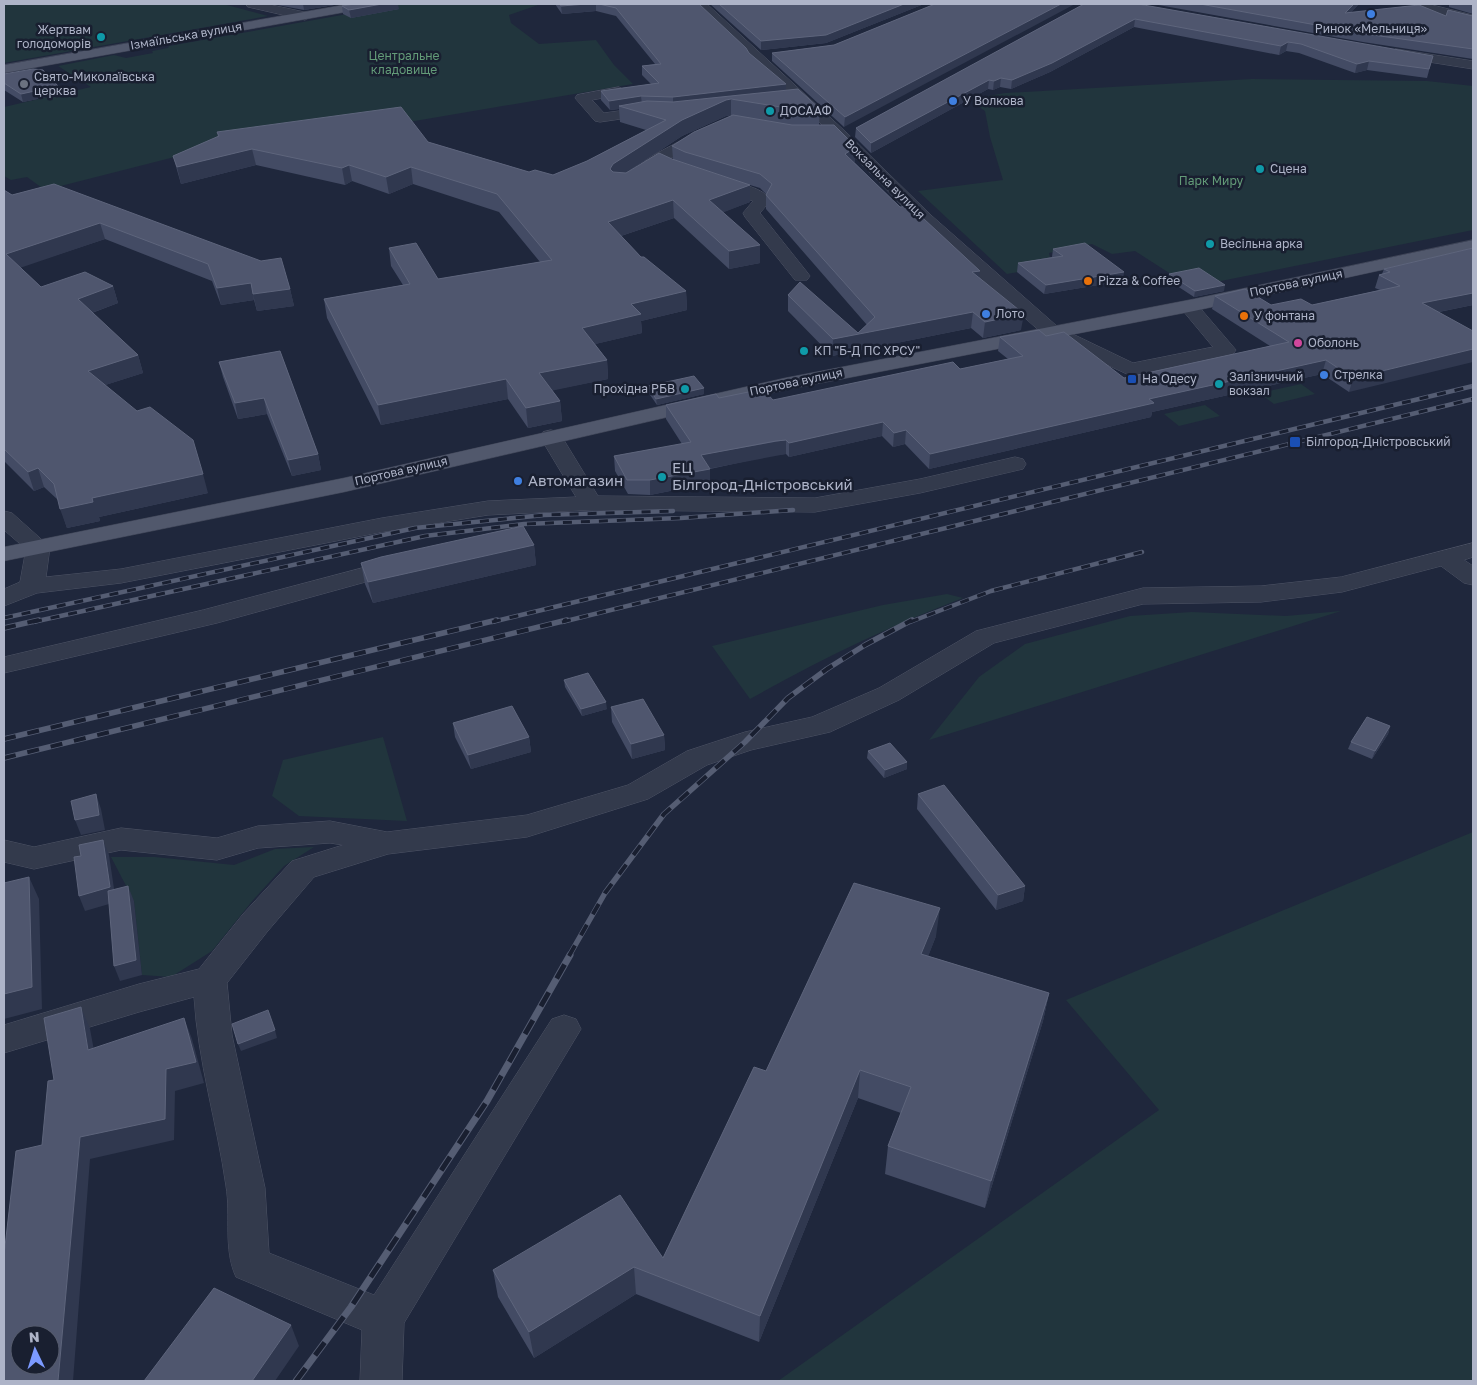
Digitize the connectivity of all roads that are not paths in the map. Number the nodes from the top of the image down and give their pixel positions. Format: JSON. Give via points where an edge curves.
{"nodes":[{"id":1,"x":252,"y":4,"type":"edge"},
{"id":2,"x":368,"y":4,"type":"edge"},
{"id":3,"x":700,"y":4,"type":"edge"},
{"id":4,"x":1406,"y":4,"type":"edge"},
{"id":5,"x":1422,"y":5,"type":"edge"},
{"id":6,"x":305,"y":16,"type":"junction"},
{"id":7,"x":1472,"y":24,"type":"edge"},
{"id":8,"x":1473,"y":48,"type":"edge"},
{"id":9,"x":1382,"y":51,"type":"edge"},
{"id":10,"x":775,"y":55,"type":"edge"},
{"id":11,"x":754,"y":57,"type":"junction"},
{"id":12,"x":1468,"y":64,"type":"edge"},
{"id":13,"x":4,"y":69,"type":"edge"},
{"id":14,"x":1453,"y":76,"type":"dead end"},
{"id":15,"x":619,"y":91,"type":"edge"},
{"id":16,"x":800,"y":98,"type":"junction"},
{"id":17,"x":782,"y":100,"type":"edge"},
{"id":18,"x":673,"y":112,"type":"edge"},
{"id":19,"x":722,"y":125,"type":"edge"},
{"id":20,"x":858,"y":127,"type":"edge"},
{"id":21,"x":817,"y":132,"type":"edge"},
{"id":22,"x":840,"y":134,"type":"junction"},
{"id":23,"x":702,"y":178,"type":"edge"},
{"id":24,"x":621,"y":186,"type":"edge"},
{"id":25,"x":1473,"y":245,"type":"edge"},
{"id":26,"x":802,"y":276,"type":"dead end"},
{"id":27,"x":1188,"y":306,"type":"junction"},
{"id":28,"x":1051,"y":331,"type":"junction"},
{"id":29,"x":551,"y":437,"type":"junction"},
{"id":30,"x":1015,"y":464,"type":"dead end"},
{"id":31,"x":591,"y":504,"type":"junction"},
{"id":32,"x":4,"y":518,"type":"edge"},
{"id":33,"x":38,"y":547,"type":"junction"},
{"id":34,"x":1473,"y":550,"type":"edge"},
{"id":35,"x":4,"y":554,"type":"edge"},
{"id":36,"x":425,"y":558,"type":"edge"},
{"id":37,"x":1445,"y":558,"type":"junction"},
{"id":38,"x":1473,"y":578,"type":"edge"},
{"id":39,"x":32,"y":586,"type":"junction"},
{"id":40,"x":4,"y":598,"type":"edge"},
{"id":41,"x":4,"y":665,"type":"edge"},
{"id":42,"x":387,"y":843,"type":"junction"},
{"id":43,"x":4,"y":851,"type":"edge"},
{"id":44,"x":210,"y":980,"type":"junction"},
{"id":45,"x":564,"y":1029,"type":"dead end"},
{"id":46,"x":4,"y":1039,"type":"edge"},
{"id":47,"x":383,"y":1319,"type":"junction"},
{"id":48,"x":381,"y":1381,"type":"edge"}],
"edges":[{"from":1,"to":6,"type":"street"},
{"from":2,"to":6,"type":"main road","name":"Ізмаїльська вулиця"},
{"from":3,"to":11,"type":"street","name":"Вокзальна вулиця"},
{"from":4,"to":5,"type":"street"},
{"from":5,"to":7,"type":"street"},
{"from":6,"to":13,"type":"main road","name":"Ізмаїльська вулиця"},
{"from":8,"to":12,"type":"street"},
{"from":9,"to":12,"type":"street"},
{"from":10,"to":11,"type":"street"},
{"from":11,"to":16,"type":"street","name":"Вокзальна вулиця"},
{"from":12,"to":14,"type":"street"},
{"from":15,"to":18,"type":"street","via":[[582,98],[600,118],[617,118],[653,110]]},
{"from":16,"to":17,"type":"street"},
{"from":16,"to":22,"type":"street","name":"Вокзальна вулиця"},
{"from":19,"to":24,"type":"street","via":[[688,141],[664,164]]},
{"from":20,"to":22,"type":"street"},
{"from":21,"to":22,"type":"street"},
{"from":22,"to":28,"type":"street","name":"Вокзальна вулиця","via":[[926,220]]},
{"from":23,"to":26,"type":"street","via":[[763,200],[751,213]]},
{"from":25,"to":27,"type":"main road","name":"Портова вулиця"},
{"from":27,"to":28,"type":"main road","name":"Портова вулиця"},
{"from":27,"to":28,"type":"street","name":"Вокзальна вулиця","via":[[1226,350],[1130,370]]},
{"from":28,"to":29,"type":"main road","name":"Портова вулиця","via":[[785,384]]},
{"from":29,"to":31,"type":"street"},
{"from":29,"to":33,"type":"main road","name":"Портова вулиця","via":[[344,485]]},
{"from":30,"to":31,"type":"street","via":[[815,505]]},
{"from":31,"to":39,"type":"street","via":[[488,508],[382,525],[121,576]]},
{"from":32,"to":33,"type":"street"},
{"from":33,"to":35,"type":"main road","name":"Портова вулиця"},
{"from":33,"to":39,"type":"street"},
{"from":34,"to":37,"type":"street"},
{"from":36,"to":41,"type":"street","via":[[208,616]]},
{"from":37,"to":38,"type":"street"},
{"from":37,"to":42,"type":"street","via":[[1342,584],[1261,594],[1143,596],[985,637],[889,694],[820,725],[745,742],[697,758],[638,792],[527,826]]},
{"from":39,"to":40,"type":"street"},
{"from":42,"to":43,"type":"street","via":[[330,832],[258,837],[217,849],[121,839],[34,858]]},
{"from":42,"to":44,"type":"street","via":[[303,869]]},
{"from":44,"to":46,"type":"street"},
{"from":44,"to":47,"type":"street","via":[[214,1035],[246,1188],[250,1264]]},
{"from":45,"to":47,"type":"street"},
{"from":47,"to":48,"type":"street"}]}
